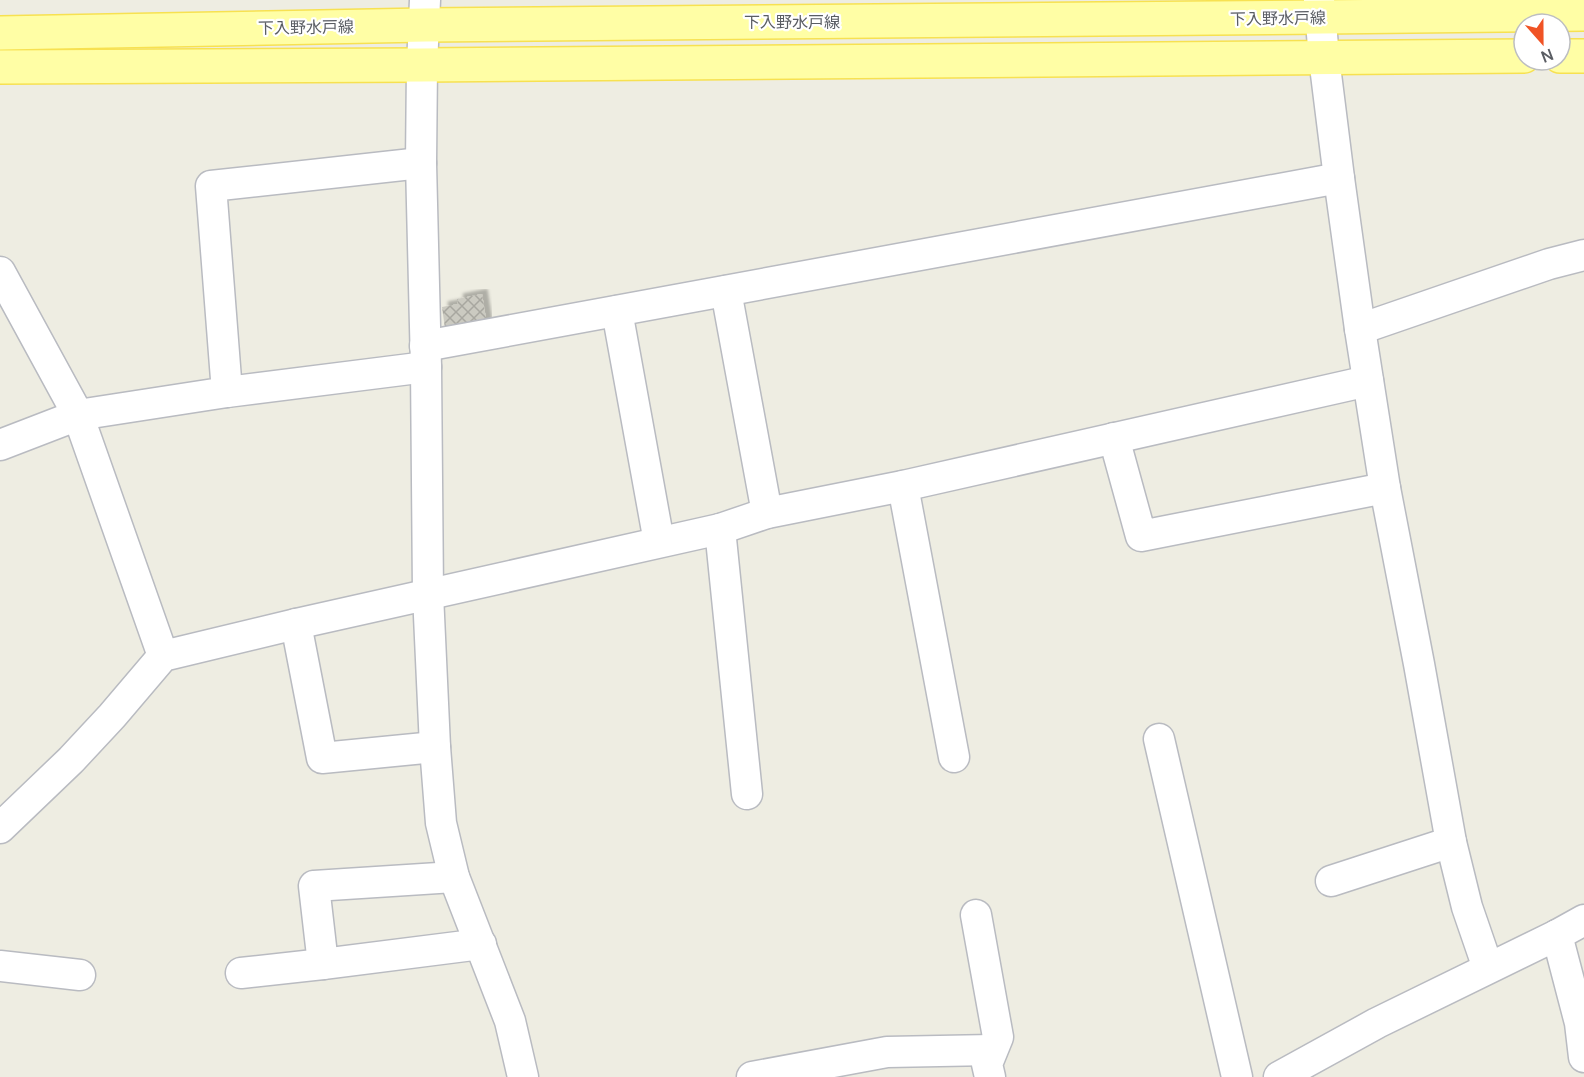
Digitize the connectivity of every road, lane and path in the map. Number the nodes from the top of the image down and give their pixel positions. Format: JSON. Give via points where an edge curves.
{"nodes":[{"id":1,"x":1320,"y":9,"type":"edge"},
{"id":2,"x":425,"y":12,"type":"edge"},
{"id":3,"x":1584,"y":14,"type":"edge"},
{"id":4,"x":0,"y":33,"type":"edge"},
{"id":5,"x":1512,"y":56,"type":"edge"},
{"id":6,"x":1324,"y":58,"type":"junction"},
{"id":7,"x":422,"y":65,"type":"junction"},
{"id":8,"x":0,"y":67,"type":"edge"},
{"id":9,"x":421,"y":163,"type":"junction"},
{"id":10,"x":1339,"y":178,"type":"junction"},
{"id":11,"x":1584,"y":255,"type":"edge"},
{"id":12,"x":0,"y":272,"type":"edge"},
{"id":13,"x":726,"y":291,"type":"junction"},
{"id":14,"x":617,"y":311,"type":"junction"},
{"id":15,"x":1360,"y":329,"type":"junction"},
{"id":16,"x":426,"y":356,"type":"junction"},
{"id":17,"x":1368,"y":381,"type":"junction"},
{"id":18,"x":227,"y":392,"type":"junction"},
{"id":19,"x":78,"y":415,"type":"junction"},
{"id":20,"x":1114,"y":438,"type":"junction"},
{"id":21,"x":0,"y":445,"type":"edge"},
{"id":22,"x":903,"y":486,"type":"junction"},
{"id":23,"x":1384,"y":488,"type":"junction"},
{"id":24,"x":767,"y":513,"type":"junction"},
{"id":25,"x":720,"y":529,"type":"junction"},
{"id":26,"x":659,"y":542,"type":"junction"},
{"id":27,"x":428,"y":594,"type":"junction"},
{"id":28,"x":296,"y":624,"type":"junction"},
{"id":29,"x":163,"y":656,"type":"junction"},
{"id":30,"x":1159,"y":739,"type":"dead end"},
{"id":31,"x":435,"y":747,"type":"junction"},
{"id":32,"x":954,"y":757,"type":"dead end"},
{"id":33,"x":747,"y":794,"type":"dead end"},
{"id":34,"x":0,"y":828,"type":"edge"},
{"id":35,"x":1451,"y":842,"type":"junction"},
{"id":36,"x":454,"y":877,"type":"junction"},
{"id":37,"x":1331,"y":881,"type":"dead end"},
{"id":38,"x":976,"y":915,"type":"dead end"},
{"id":39,"x":1584,"y":920,"type":"edge"},
{"id":40,"x":1557,"y":935,"type":"junction"},
{"id":41,"x":481,"y":944,"type":"junction"},
{"id":42,"x":323,"y":964,"type":"junction"},
{"id":43,"x":0,"y":966,"type":"edge"},
{"id":44,"x":1488,"y":968,"type":"junction"},
{"id":45,"x":241,"y":973,"type":"dead end"},
{"id":46,"x":80,"y":975,"type":"dead end"},
{"id":47,"x":1584,"y":1057,"type":"edge"},
{"id":48,"x":991,"y":1063,"type":"edge"},
{"id":49,"x":523,"y":1077,"type":"edge"},
{"id":50,"x":752,"y":1077,"type":"edge"},
{"id":51,"x":1238,"y":1077,"type":"edge"},
{"id":52,"x":1279,"y":1077,"type":"edge"}],
"edges":[{"from":1,"to":2,"type":"main road","name":"下入野水戸線"},
{"from":1,"to":3,"type":"main road","name":"下入野水戸線"},
{"from":1,"to":6,"type":"street"},
{"from":2,"to":4,"type":"main road","name":"下入野水戸線"},
{"from":2,"to":7,"type":"street"},
{"from":5,"to":6,"type":"main road"},
{"from":6,"to":7,"type":"main road"},
{"from":6,"to":10,"type":"street"},
{"from":7,"to":8,"type":"main road"},
{"from":7,"to":9,"type":"street"},
{"from":9,"to":16,"type":"street"},
{"from":9,"to":18,"type":"street","via":[[211,186]]},
{"from":10,"to":13,"type":"street"},
{"from":10,"to":15,"type":"street"},
{"from":11,"to":15,"type":"street"},
{"from":12,"to":19,"type":"street"},
{"from":13,"to":14,"type":"street"},
{"from":13,"to":24,"type":"street"},
{"from":14,"to":16,"type":"street"},
{"from":14,"to":26,"type":"street"},
{"from":15,"to":17,"type":"street"},
{"from":16,"to":18,"type":"street"},
{"from":16,"to":27,"type":"street"},
{"from":17,"to":20,"type":"street"},
{"from":17,"to":23,"type":"street"},
{"from":18,"to":19,"type":"street"},
{"from":19,"to":21,"type":"street"},
{"from":19,"to":29,"type":"street"},
{"from":20,"to":22,"type":"street"},
{"from":20,"to":23,"type":"street","via":[[1140,536]]},
{"from":22,"to":24,"type":"street"},
{"from":22,"to":32,"type":"street"},
{"from":23,"to":35,"type":"street"},
{"from":24,"to":25,"type":"street"},
{"from":25,"to":26,"type":"street"},
{"from":25,"to":33,"type":"street"},
{"from":26,"to":27,"type":"street"},
{"from":27,"to":28,"type":"street"},
{"from":27,"to":31,"type":"street"},
{"from":28,"to":29,"type":"street"},
{"from":28,"to":31,"type":"street","via":[[322,758]]},
{"from":29,"to":34,"type":"street","via":[[71,760]]},
{"from":30,"to":51,"type":"street"},
{"from":31,"to":36,"type":"street","via":[[441,823]]},
{"from":35,"to":37,"type":"street"},
{"from":35,"to":44,"type":"street","via":[[1467,908]]},
{"from":36,"to":41,"type":"street"},
{"from":36,"to":42,"type":"street","via":[[314,886]]},
{"from":38,"to":48,"type":"street","via":[[998,1037]]},
{"from":39,"to":40,"type":"street"},
{"from":40,"to":44,"type":"street"},
{"from":40,"to":47,"type":"street","via":[[1580,1023]]},
{"from":41,"to":42,"type":"street"},
{"from":41,"to":49,"type":"street","via":[[510,1021]]},
{"from":42,"to":45,"type":"street"},
{"from":43,"to":46,"type":"street"},
{"from":44,"to":52,"type":"street"},
{"from":48,"to":50,"type":"street","via":[[887,1052]]}]}
